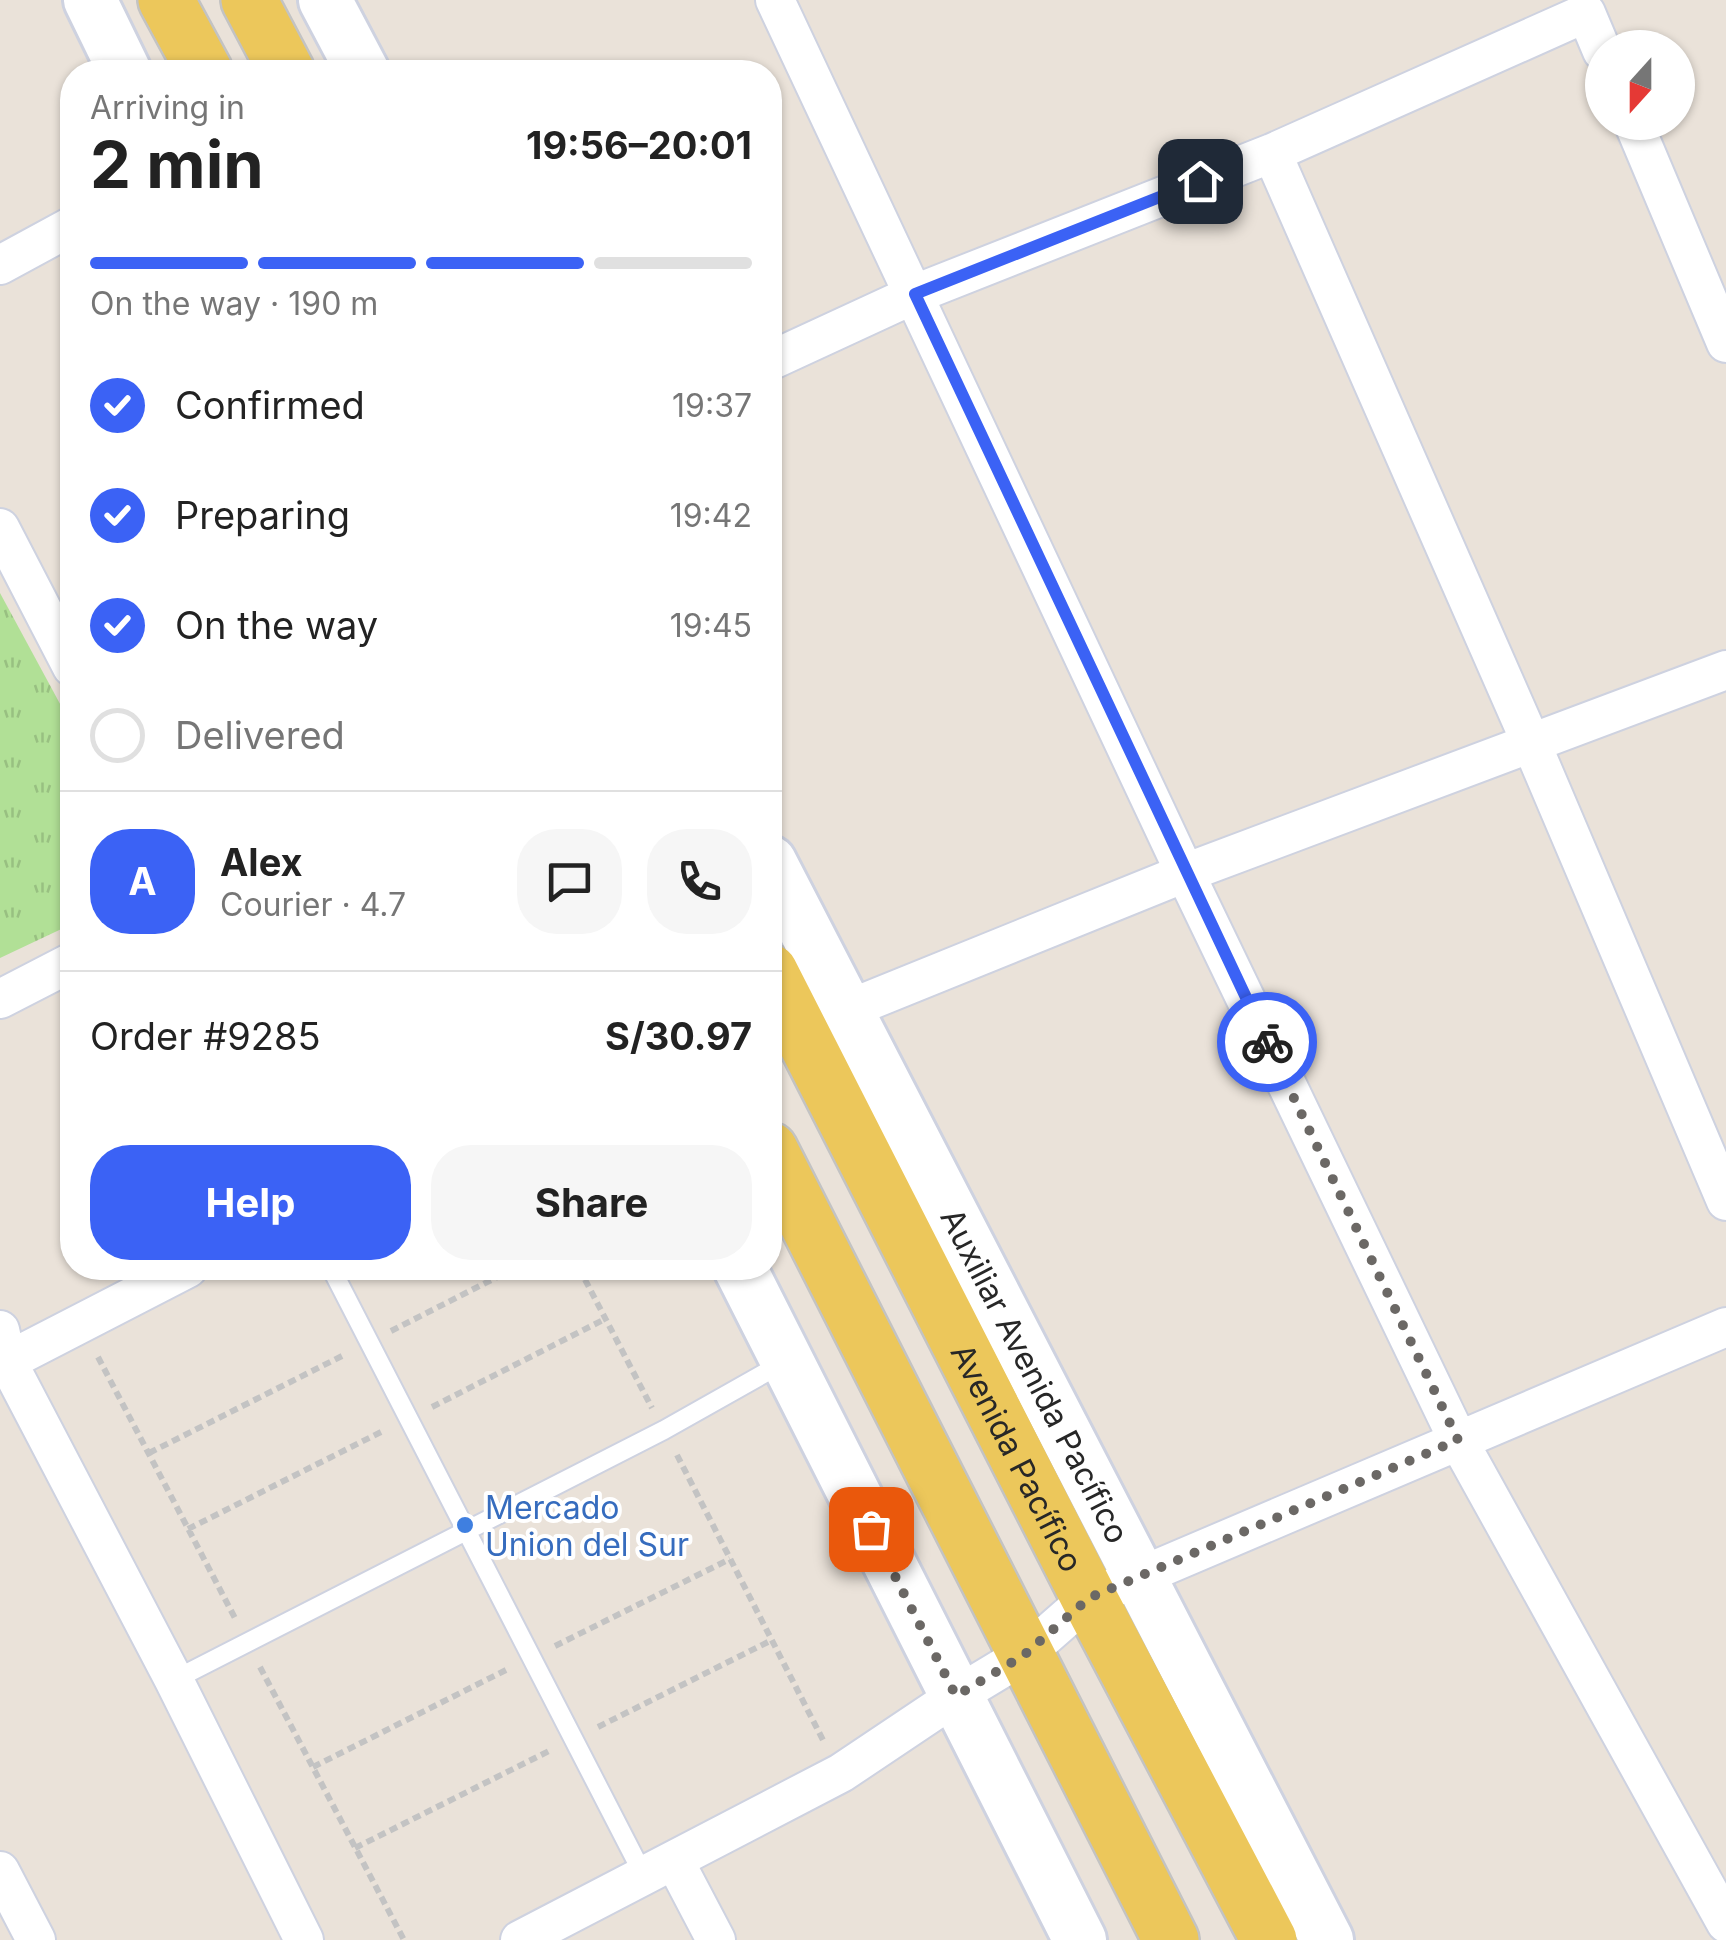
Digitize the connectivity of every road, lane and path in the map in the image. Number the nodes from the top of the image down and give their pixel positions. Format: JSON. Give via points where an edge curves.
{"nodes":[{"id":1,"x":90,"y":0,"type":"edge"},
{"id":2,"x":166,"y":0,"type":"edge"},
{"id":3,"x":249,"y":0,"type":"edge"},
{"id":4,"x":325,"y":0,"type":"edge"},
{"id":5,"x":776,"y":0,"type":"edge"},
{"id":6,"x":1593,"y":30,"type":"edge"},
{"id":7,"x":119,"y":60,"type":"edge"},
{"id":8,"x":198,"y":60,"type":"edge"},
{"id":9,"x":281,"y":60,"type":"edge"},
{"id":10,"x":356,"y":60,"type":"edge"},
{"id":11,"x":1640,"y":140,"type":"edge"},
{"id":12,"x":1272,"y":152,"type":"junction"},
{"id":13,"x":60,"y":232,"type":"edge"},
{"id":14,"x":0,"y":265,"type":"edge"},
{"id":15,"x":915,"y":294,"type":"junction"},
{"id":16,"x":1726,"y":343,"type":"edge"},
{"id":17,"x":782,"y":356,"type":"edge"},
{"id":18,"x":0,"y":528,"type":"edge"},
{"id":19,"x":60,"y":644,"type":"edge"},
{"id":20,"x":1726,"y":670,"type":"edge"},
{"id":21,"x":1532,"y":745,"type":"junction"},
{"id":22,"x":1185,"y":873,"type":"junction"},
{"id":23,"x":782,"y":917,"type":"edge"},
{"id":24,"x":60,"y":968,"type":"edge"},
{"id":25,"x":782,"y":989,"type":"edge"},
{"id":26,"x":0,"y":999,"type":"edge"},
{"id":27,"x":805,"y":1023,"type":"edge"},
{"id":28,"x":782,"y":1174,"type":"edge"},
{"id":29,"x":1726,"y":1201,"type":"edge"},
{"id":30,"x":161,"y":1280,"type":"edge"},
{"id":31,"x":337,"y":1280,"type":"edge"},
{"id":32,"x":491,"y":1280,"type":"edge"},
{"id":33,"x":585,"y":1280,"type":"edge"},
{"id":34,"x":746,"y":1280,"type":"edge"},
{"id":35,"x":1726,"y":1327,"type":"edge"},
{"id":36,"x":370,"y":1342,"type":"junction"},
{"id":37,"x":2,"y":1352,"type":"edge"},
{"id":38,"x":786,"y":1362,"type":"junction"},
{"id":39,"x":664,"y":1430,"type":"junction"},
{"id":40,"x":1458,"y":1440,"type":"junction"},
{"id":41,"x":149,"y":1454,"type":"dead end"},
{"id":42,"x":469,"y":1530,"type":"junction"},
{"id":43,"x":1139,"y":1577,"type":"junction"},
{"id":44,"x":1089,"y":1598,"type":"junction"},
{"id":45,"x":1024,"y":1655,"type":"junction"},
{"id":46,"x":174,"y":1680,"type":"junction"},
{"id":47,"x":956,"y":1696,"type":"junction"},
{"id":48,"x":841,"y":1774,"type":"junction"},
{"id":49,"x":659,"y":1868,"type":"junction"},
{"id":50,"x":0,"y":1871,"type":"edge"},
{"id":51,"x":1726,"y":1922,"type":"edge"},
{"id":52,"x":36,"y":1940,"type":"edge"},
{"id":53,"x":304,"y":1940,"type":"edge"},
{"id":54,"x":520,"y":1940,"type":"edge"},
{"id":55,"x":716,"y":1940,"type":"edge"},
{"id":56,"x":1080,"y":1940,"type":"edge"},
{"id":57,"x":1171,"y":1940,"type":"edge"},
{"id":58,"x":1269,"y":1940,"type":"edge"},
{"id":59,"x":1327,"y":1940,"type":"edge"}],
"edges":[{"from":1,"to":7,"type":"main road"},
{"from":2,"to":8,"type":"main road"},
{"from":3,"to":9,"type":"main road"},
{"from":4,"to":10,"type":"main road"},
{"from":5,"to":15,"type":"street"},
{"from":6,"to":12,"type":"street","via":[[1586,13]]},
{"from":11,"to":16,"type":"street"},
{"from":12,"to":15,"type":"street"},
{"from":12,"to":21,"type":"street"},
{"from":13,"to":14,"type":"street"},
{"from":15,"to":17,"type":"street"},
{"from":15,"to":22,"type":"street"},
{"from":18,"to":19,"type":"street"},
{"from":20,"to":21,"type":"street"},
{"from":21,"to":22,"type":"street"},
{"from":21,"to":29,"type":"street"},
{"from":22,"to":27,"type":"street"},
{"from":22,"to":40,"type":"street"},
{"from":23,"to":27,"type":"main road","name":"Auxiliar Avenida Pacífico"},
{"from":24,"to":26,"type":"street"},
{"from":25,"to":27,"type":"main road","name":"Avenida Pacífico"},
{"from":27,"to":43,"type":"main road","name":"Auxiliar Avenida Pacífico"},
{"from":27,"to":44,"type":"main road","name":"Avenida Pacífico"},
{"from":28,"to":45,"type":"main road"},
{"from":30,"to":37,"type":"street"},
{"from":31,"to":36,"type":"lane"},
{"from":32,"to":36,"type":"path"},
{"from":33,"to":39,"type":"path"},
{"from":34,"to":38,"type":"main road"},
{"from":35,"to":40,"type":"street"},
{"from":36,"to":41,"type":"path"},
{"from":36,"to":42,"type":"lane"},
{"from":37,"to":46,"type":"street"},
{"from":38,"to":39,"type":"lane"},
{"from":38,"to":47,"type":"main road"},
{"from":39,"to":42,"type":"lane"},
{"from":39,"to":48,"type":"path"},
{"from":40,"to":43,"type":"street"},
{"from":40,"to":51,"type":"street"},
{"from":42,"to":46,"type":"lane"},
{"from":42,"to":49,"type":"lane"},
{"from":43,"to":44,"type":"street"},
{"from":43,"to":59,"type":"main road","name":"Auxiliar Avenida Pacífico"},
{"from":44,"to":45,"type":"street"},
{"from":44,"to":58,"type":"main road","name":"Avenida Pacífico"},
{"from":45,"to":47,"type":"street"},
{"from":45,"to":57,"type":"main road"},
{"from":46,"to":53,"type":"street"},
{"from":47,"to":48,"type":"street"},
{"from":47,"to":56,"type":"main road"},
{"from":48,"to":49,"type":"street"},
{"from":49,"to":54,"type":"street"},
{"from":49,"to":55,"type":"street"},
{"from":50,"to":52,"type":"street"}]}
